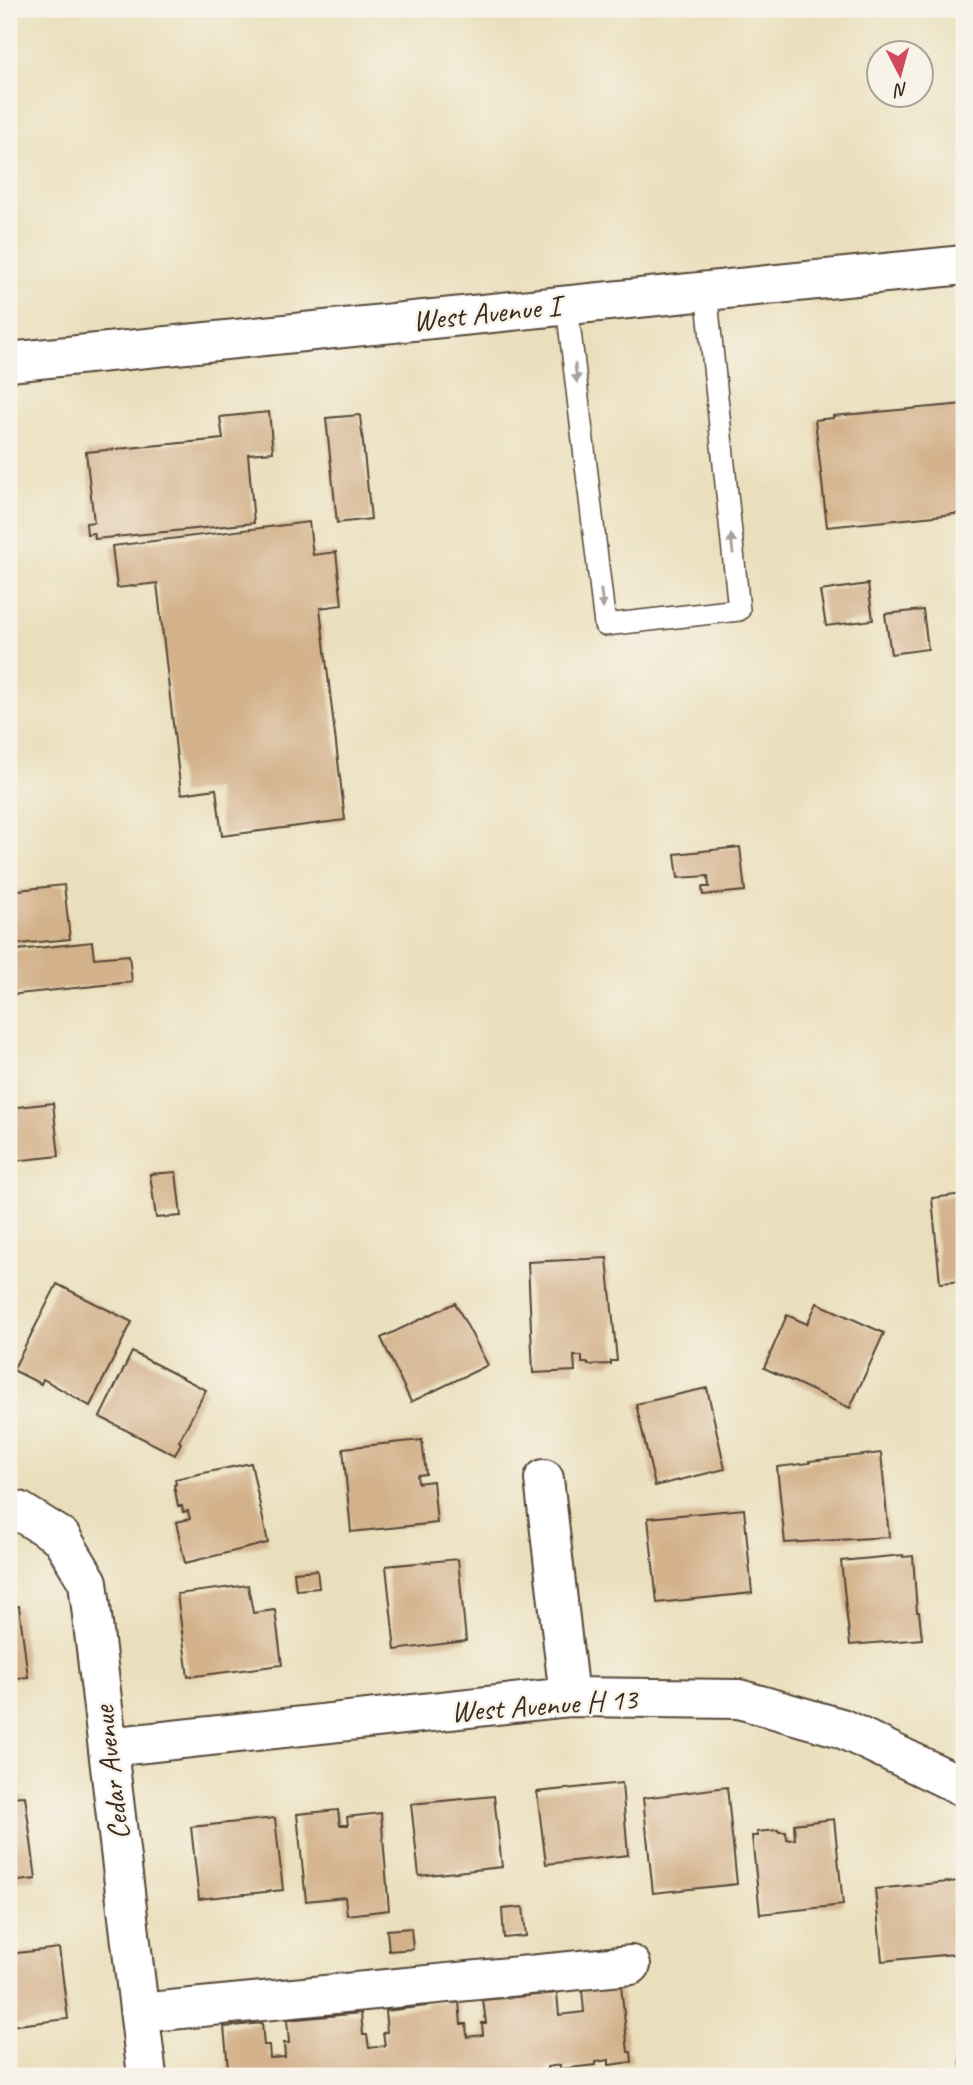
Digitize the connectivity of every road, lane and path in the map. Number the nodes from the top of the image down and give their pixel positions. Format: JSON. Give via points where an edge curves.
{"nodes":[{"id":1,"x":964,"y":265,"type":"edge"},
{"id":2,"x":706,"y":290,"type":"junction"},
{"id":3,"x":567,"y":306,"type":"junction"},
{"id":4,"x":9,"y":362,"type":"edge"},
{"id":5,"x":544,"y":1479,"type":"dead end"},
{"id":6,"x":9,"y":1510,"type":"edge"},
{"id":7,"x":569,"y":1697,"type":"junction"},
{"id":8,"x":108,"y":1747,"type":"junction"},
{"id":9,"x":964,"y":1787,"type":"edge"},
{"id":10,"x":631,"y":1965,"type":"dead end"},
{"id":11,"x":140,"y":2012,"type":"junction"},
{"id":12,"x":147,"y":2076,"type":"edge"}],
"edges":[{"from":1,"to":2,"type":"street","name":"West Avenue I"},
{"from":2,"to":3,"type":"street","name":"West Avenue I"},
{"from":3,"to":2,"type":"lane","one_way":true,"via":[[605,625],[726,612],[739,610]]},
{"from":3,"to":4,"type":"street","name":"West Avenue I"},
{"from":5,"to":7,"type":"street"},
{"from":6,"to":8,"type":"street","name":"Cedar Avenue","via":[[19,1511],[61,1537],[88,1582]]},
{"from":7,"to":8,"type":"street","name":"West Avenue H 13"},
{"from":7,"to":9,"type":"street","name":"West Avenue H 13","via":[[740,1699],[841,1728]]},
{"from":8,"to":11,"type":"street","name":"Cedar Avenue"},
{"from":10,"to":11,"type":"street"},
{"from":11,"to":12,"type":"street","name":"Cedar Avenue"}]}
